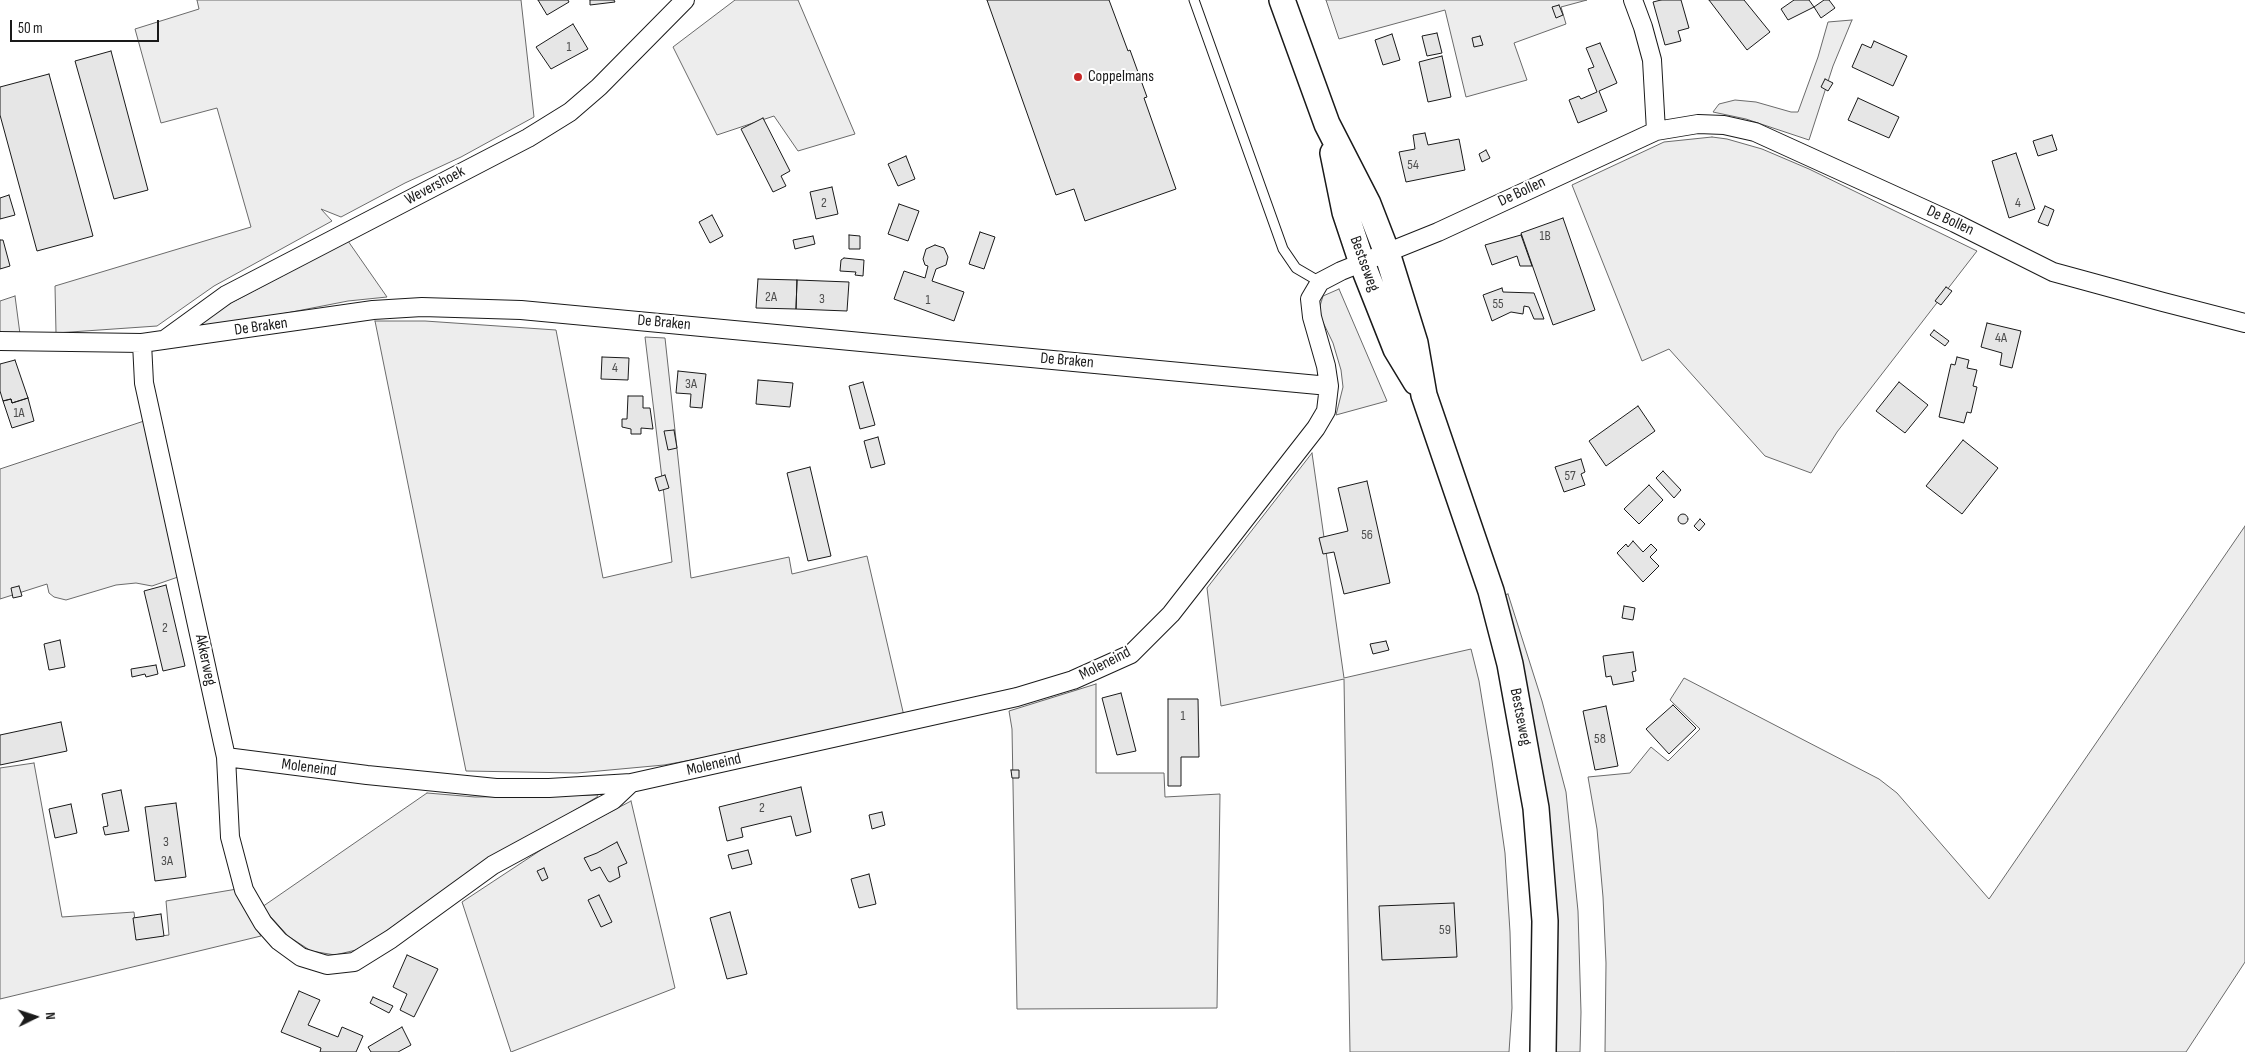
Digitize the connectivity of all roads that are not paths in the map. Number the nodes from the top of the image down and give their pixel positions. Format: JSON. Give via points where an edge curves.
{"nodes":[{"id":1,"x":684,"y":0,"type":"edge"},
{"id":2,"x":1194,"y":0,"type":"edge"},
{"id":3,"x":1282,"y":0,"type":"edge"},
{"id":4,"x":1633,"y":0,"type":"edge"},
{"id":5,"x":1328,"y":124,"type":"junction"},
{"id":6,"x":1656,"y":130,"type":"junction"},
{"id":7,"x":1387,"y":253,"type":"junction"},
{"id":8,"x":1362,"y":263,"type":"junction"},
{"id":9,"x":1320,"y":282,"type":"junction"},
{"id":10,"x":2245,"y":323,"type":"edge"},
{"id":11,"x":0,"y":341,"type":"edge"},
{"id":12,"x":162,"y":341,"type":"junction"},
{"id":13,"x":142,"y":343,"type":"junction"},
{"id":14,"x":1328,"y":386,"type":"junction"},
{"id":15,"x":1424,"y":395,"type":"junction"},
{"id":16,"x":226,"y":757,"type":"junction"},
{"id":17,"x":631,"y":783,"type":"junction"},
{"id":18,"x":1544,"y":1052,"type":"edge"}],
"edges":[{"from":1,"to":12,"type":"street","name":"Wevershoek","via":[[570,112],[528,138],[226,295]]},
{"from":2,"to":9,"type":"lane","via":[[1283,249],[1296,268]]},
{"from":3,"to":5,"type":"main road","name":"Bestseweg"},
{"from":4,"to":6,"type":"street","via":[[1652,60]]},
{"from":5,"to":7,"type":"main road","name":"Bestseweg","via":[[1368,204]]},
{"from":5,"to":8,"type":"main road","name":"Bestseweg","via":[[1345,212]]},
{"from":6,"to":7,"type":"street","name":"De Bollen"},
{"from":6,"to":10,"type":"street","name":"De Bollen","via":[[1698,124],[1724,125],[1755,132],[1955,223],[2053,272]]},
{"from":7,"to":8,"type":"street","name":"De Bollen"},
{"from":7,"to":15,"type":"main road","name":"Bestseweg","via":[[1416,343]]},
{"from":8,"to":9,"type":"street"},
{"from":8,"to":15,"type":"main road","name":"Bestseweg","via":[[1396,349]]},
{"from":9,"to":14,"type":"street","name":"Moleneind","via":[[1310,299]]},
{"from":11,"to":13,"type":"street","name":"De Braken"},
{"from":12,"to":13,"type":"street","name":"De Braken"},
{"from":12,"to":14,"type":"street","name":"De Braken","via":[[373,310],[422,307],[511,309]]},
{"from":13,"to":16,"type":"street","name":"Akkerweg","via":[[144,383]]},
{"from":14,"to":17,"type":"street","name":"Moleneind","via":[[1326,410],[1316,428],[1171,614],[1130,654],[1073,680],[1017,697]]},
{"from":15,"to":18,"type":"main road","name":"Bestseweg","via":[[1491,591],[1523,730],[1536,808],[1545,921]]},
{"from":16,"to":17,"type":"street","name":"Moleneind","via":[[496,788]]},
{"from":16,"to":17,"type":"street","name":"Akkerweg","via":[[230,837],[244,890],[263,923],[279,941],[301,957],[327,965],[354,962],[391,940],[493,865],[613,800]]}]}
